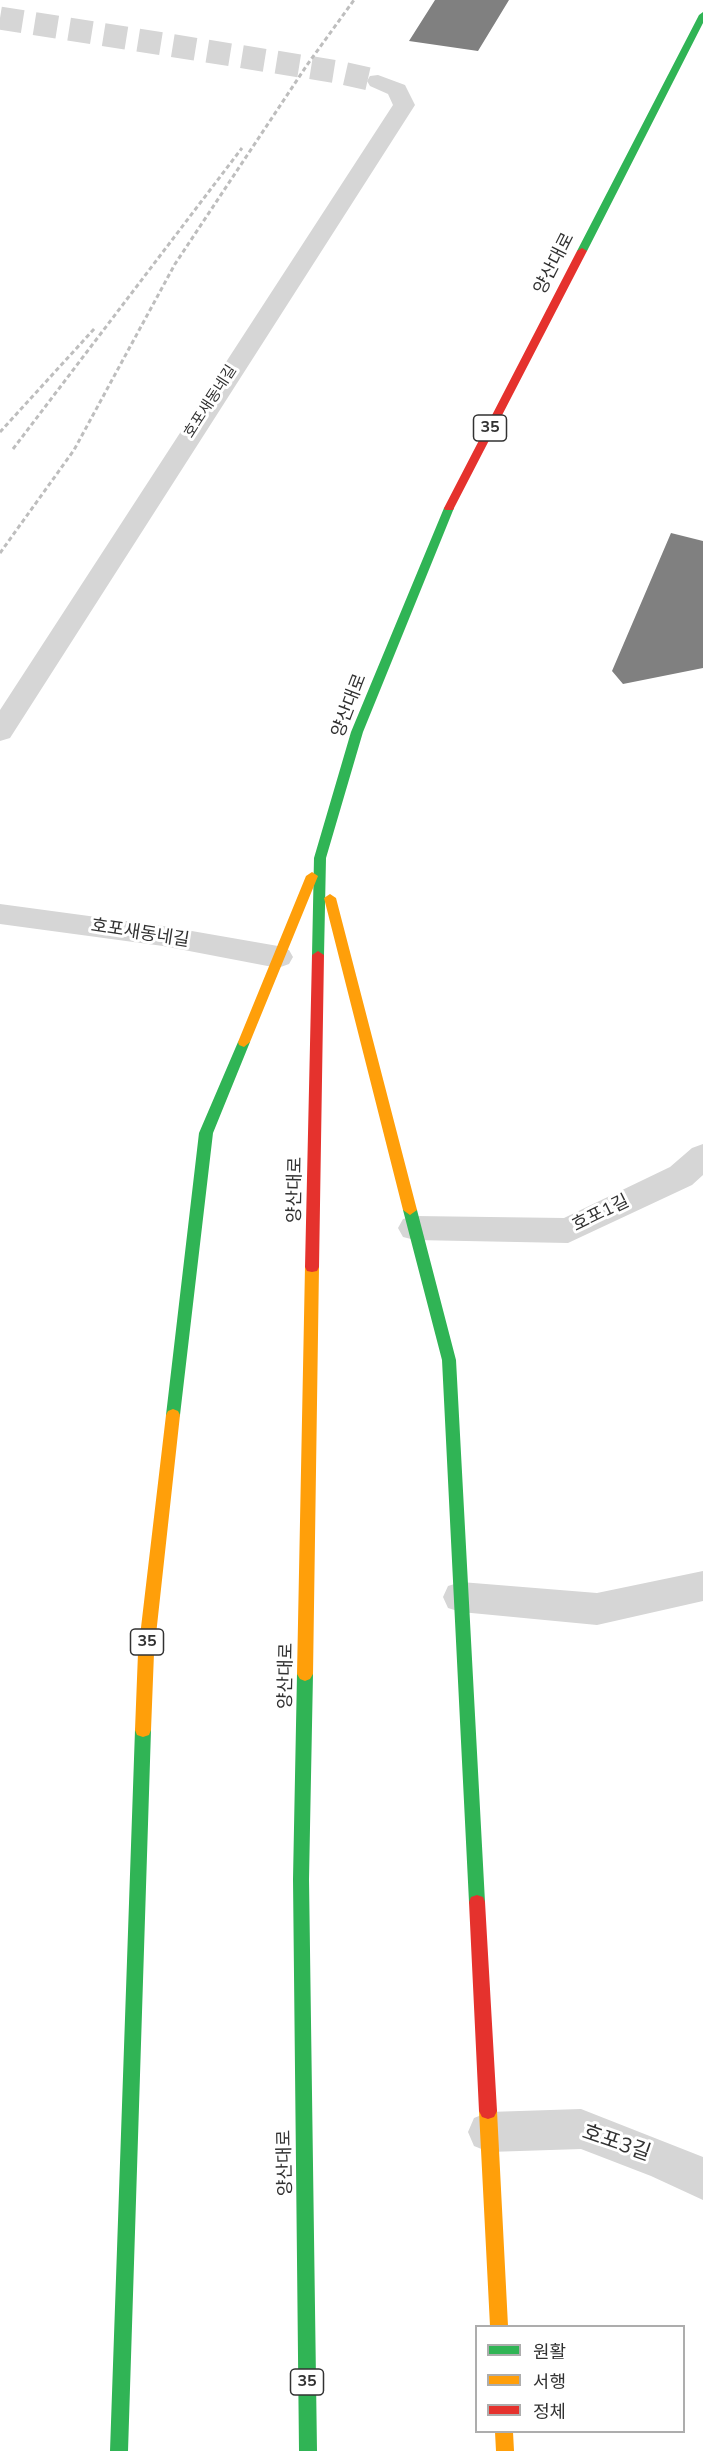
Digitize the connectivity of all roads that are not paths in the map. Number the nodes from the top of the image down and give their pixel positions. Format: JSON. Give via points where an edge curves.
{"nodes":[{"id":1,"x":703,"y":15,"type":"edge"},
{"id":2,"x":378,"y":81,"type":"tunnel mouth"},
{"id":3,"x":0,"y":732,"type":"edge"},
{"id":4,"x":320,"y":858,"type":"junction"},
{"id":5,"x":0,"y":914,"type":"edge"},
{"id":6,"x":278,"y":957,"type":"junction"},
{"id":7,"x":703,"y":1156,"type":"edge"},
{"id":8,"x":415,"y":1228,"type":"junction"},
{"id":9,"x":703,"y":1586,"type":"edge"},
{"id":10,"x":461,"y":1597,"type":"junction"},
{"id":11,"x":489,"y":2132,"type":"junction"},
{"id":12,"x":703,"y":2179,"type":"edge"},
{"id":13,"x":499,"y":2325,"type":"edge"},
{"id":14,"x":504,"y":2433,"type":"edge"},
{"id":15,"x":119,"y":2451,"type":"edge"},
{"id":16,"x":308,"y":2451,"type":"edge"},
{"id":17,"x":505,"y":2451,"type":"edge"}],
"edges":[{"from":1,"to":4,"type":"main road","name":"양산대로","number":"35","via":[[440,526],[357,732]]},
{"from":2,"to":3,"type":"street","name":"호포새동네길","via":[[397,90],[404,105]]},
{"from":4,"to":6,"type":"main road","number":"35"},
{"from":4,"to":8,"type":"main road"},
{"from":4,"to":16,"type":"main road","name":"양산대로","number":"35","via":[[301,1879]]},
{"from":5,"to":6,"type":"street","name":"호포새동네길","via":[[163,936]]},
{"from":6,"to":15,"type":"main road","number":"35","via":[[206,1133],[146,1653]]},
{"from":7,"to":8,"type":"street","name":"호포1길","via":[[681,1176],[568,1231]]},
{"from":8,"to":10,"type":"main road","via":[[449,1360]]},
{"from":9,"to":10,"type":"street","via":[[597,1609]]},
{"from":10,"to":11,"type":"main road"},
{"from":11,"to":12,"type":"street","name":"호포3길","via":[[581,2129]]},
{"from":11,"to":13,"type":"main road"},
{"from":14,"to":17,"type":"main road"}]}
